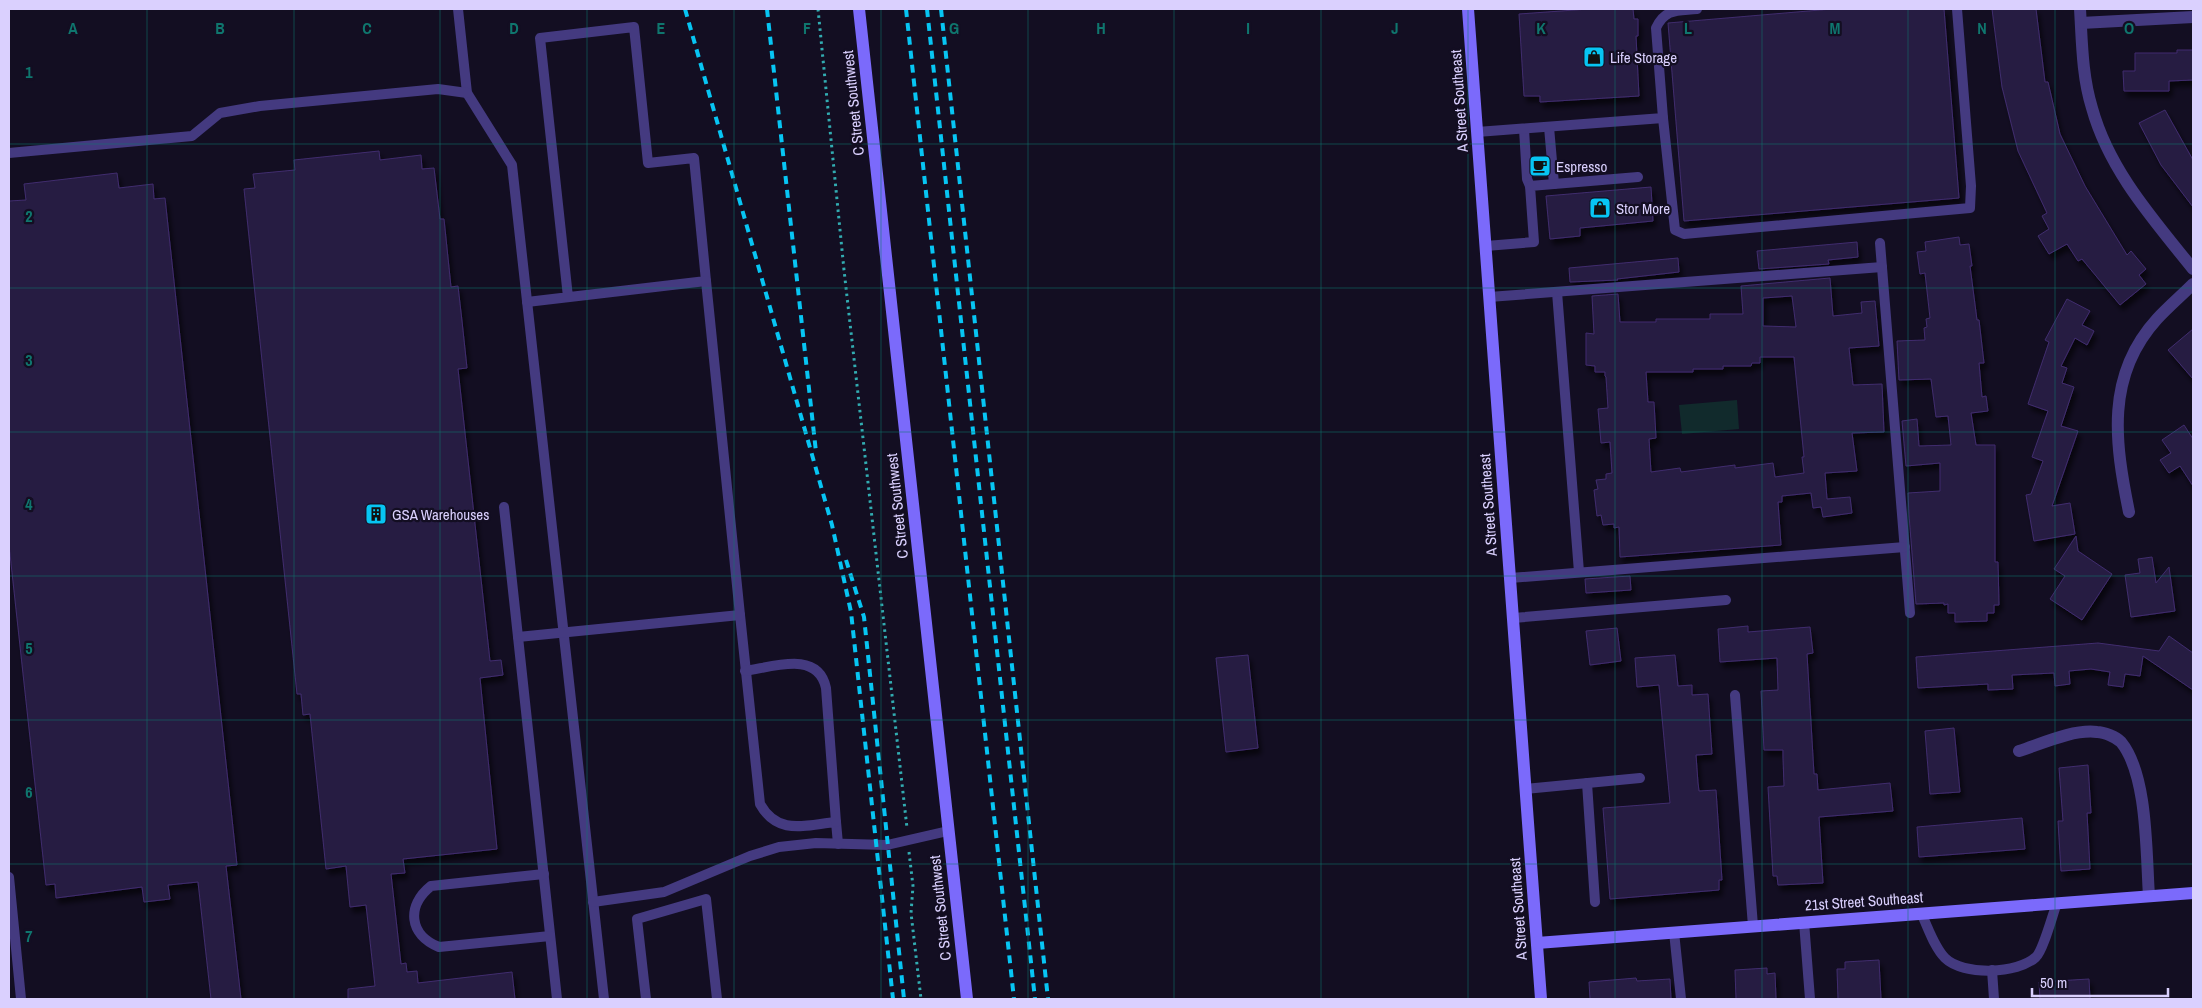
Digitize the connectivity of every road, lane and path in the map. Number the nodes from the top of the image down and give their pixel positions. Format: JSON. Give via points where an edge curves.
{"nodes":[{"id":1,"x":458,"y":9,"type":"edge"},
{"id":2,"x":818,"y":9,"type":"edge"},
{"id":3,"x":859,"y":9,"type":"edge"},
{"id":4,"x":1468,"y":9,"type":"edge"},
{"id":5,"x":1697,"y":9,"type":"edge"},
{"id":6,"x":1957,"y":9,"type":"edge"},
{"id":7,"x":2080,"y":9,"type":"edge"},
{"id":8,"x":2193,"y":17,"type":"edge"},
{"id":9,"x":2081,"y":23,"type":"junction"},
{"id":10,"x":467,"y":94,"type":"junction"},
{"id":11,"x":1663,"y":118,"type":"junction"},
{"id":12,"x":1549,"y":127,"type":"junction"},
{"id":13,"x":1524,"y":129,"type":"junction"},
{"id":14,"x":1477,"y":132,"type":"junction"},
{"id":15,"x":9,"y":153,"type":"edge"},
{"id":16,"x":1638,"y":177,"type":"dead end"},
{"id":17,"x":1554,"y":184,"type":"junction"},
{"id":18,"x":1530,"y":186,"type":"junction"},
{"id":19,"x":1880,"y":243,"type":"dead end"},
{"id":20,"x":1486,"y":246,"type":"junction"},
{"id":21,"x":1882,"y":266,"type":"junction"},
{"id":22,"x":2193,"y":268,"type":"edge"},
{"id":23,"x":706,"y":281,"type":"junction"},
{"id":24,"x":2193,"y":284,"type":"edge"},
{"id":25,"x":1557,"y":292,"type":"junction"},
{"id":26,"x":568,"y":297,"type":"junction"},
{"id":27,"x":1489,"y":297,"type":"junction"},
{"id":28,"x":527,"y":302,"type":"junction"},
{"id":29,"x":504,"y":506,"type":"dead end"},
{"id":30,"x":2129,"y":512,"type":"dead end"},
{"id":31,"x":1905,"y":547,"type":"junction"},
{"id":32,"x":1580,"y":572,"type":"junction"},
{"id":33,"x":1510,"y":578,"type":"junction"},
{"id":34,"x":1726,"y":600,"type":"dead end"},
{"id":35,"x":1910,"y":613,"type":"dead end"},
{"id":36,"x":740,"y":615,"type":"junction"},
{"id":37,"x":1513,"y":618,"type":"junction"},
{"id":38,"x":564,"y":632,"type":"junction"},
{"id":39,"x":518,"y":637,"type":"junction"},
{"id":40,"x":745,"y":671,"type":"junction"},
{"id":41,"x":1735,"y":695,"type":"dead end"},
{"id":42,"x":2019,"y":751,"type":"dead end"},
{"id":43,"x":1640,"y":778,"type":"dead end"},
{"id":44,"x":1587,"y":783,"type":"junction"},
{"id":45,"x":1525,"y":789,"type":"junction"},
{"id":46,"x":904,"y":804,"type":"dead end"},
{"id":47,"x":836,"y":822,"type":"junction"},
{"id":48,"x":948,"y":831,"type":"junction"},
{"id":49,"x":838,"y":844,"type":"junction"},
{"id":50,"x":911,"y":871,"type":"dead end"},
{"id":51,"x":544,"y":874,"type":"junction"},
{"id":52,"x":9,"y":877,"type":"edge"},
{"id":53,"x":2193,"y":892,"type":"edge"},
{"id":54,"x":2149,"y":896,"type":"junction"},
{"id":55,"x":593,"y":902,"type":"junction"},
{"id":56,"x":1595,"y":902,"type":"dead end"},
{"id":57,"x":2057,"y":903,"type":"junction"},
{"id":58,"x":1921,"y":913,"type":"junction"},
{"id":59,"x":1804,"y":922,"type":"junction"},
{"id":60,"x":1753,"y":926,"type":"junction"},
{"id":61,"x":1674,"y":932,"type":"junction"},
{"id":62,"x":550,"y":936,"type":"junction"},
{"id":63,"x":1537,"y":944,"type":"junction"},
{"id":64,"x":1992,"y":970,"type":"junction"},
{"id":65,"x":22,"y":999,"type":"edge"},
{"id":66,"x":557,"y":999,"type":"edge"},
{"id":67,"x":604,"y":999,"type":"edge"},
{"id":68,"x":646,"y":999,"type":"edge"},
{"id":69,"x":716,"y":999,"type":"edge"},
{"id":70,"x":921,"y":999,"type":"edge"},
{"id":71,"x":966,"y":999,"type":"edge"},
{"id":72,"x":1541,"y":999,"type":"edge"},
{"id":73,"x":1681,"y":999,"type":"edge"},
{"id":74,"x":1810,"y":999,"type":"edge"},
{"id":75,"x":1994,"y":999,"type":"edge"}],
"edges":[{"from":1,"to":10,"type":"lane"},
{"from":2,"to":46,"type":"path"},
{"from":3,"to":48,"type":"main road","name":"C Street Southwest"},
{"from":4,"to":14,"type":"main road","name":"A Street Southeast"},
{"from":5,"to":11,"type":"lane","via":[[1666,14],[1660,18],[1656,28]]},
{"from":6,"to":11,"type":"lane","via":[[1972,186],[1970,208],[1684,234],[1675,230]]},
{"from":7,"to":9,"type":"street"},
{"from":8,"to":9,"type":"street"},
{"from":9,"to":22,"type":"street","via":[[2086,82],[2101,134],[2128,184]]},
{"from":10,"to":15,"type":"lane","via":[[438,88],[260,106],[220,113],[192,136]]},
{"from":10,"to":28,"type":"lane","via":[[512,165]]},
{"from":11,"to":12,"type":"lane"},
{"from":12,"to":13,"type":"lane"},
{"from":12,"to":17,"type":"lane"},
{"from":13,"to":14,"type":"lane"},
{"from":13,"to":18,"type":"lane"},
{"from":14,"to":20,"type":"main road","name":"A Street Southeast"},
{"from":16,"to":17,"type":"lane"},
{"from":17,"to":18,"type":"lane"},
{"from":18,"to":20,"type":"lane","via":[[1534,242]]},
{"from":19,"to":21,"type":"lane"},
{"from":20,"to":27,"type":"main road","name":"A Street Southeast"},
{"from":21,"to":25,"type":"lane"},
{"from":21,"to":31,"type":"lane"},
{"from":23,"to":26,"type":"lane"},
{"from":23,"to":26,"type":"lane","via":[[694,158],[648,163],[634,27],[606,30],[540,38]]},
{"from":23,"to":36,"type":"lane"},
{"from":24,"to":30,"type":"street","via":[[2146,332],[2122,379],[2117,433]]},
{"from":25,"to":27,"type":"lane"},
{"from":25,"to":32,"type":"lane"},
{"from":26,"to":28,"type":"lane"},
{"from":27,"to":33,"type":"main road","name":"A Street Southeast"},
{"from":28,"to":38,"type":"lane"},
{"from":29,"to":39,"type":"lane"},
{"from":31,"to":32,"type":"lane"},
{"from":31,"to":35,"type":"lane"},
{"from":32,"to":33,"type":"lane"},
{"from":33,"to":37,"type":"main road","name":"A Street Southeast"},
{"from":34,"to":37,"type":"lane"},
{"from":36,"to":38,"type":"lane"},
{"from":36,"to":40,"type":"lane"},
{"from":37,"to":45,"type":"main road","name":"A Street Southeast"},
{"from":38,"to":39,"type":"lane"},
{"from":38,"to":55,"type":"lane"},
{"from":39,"to":51,"type":"lane"},
{"from":40,"to":47,"type":"lane","via":[[758,793],[765,814],[784,826]]},
{"from":40,"to":47,"type":"lane","via":[[796,664],[813,667],[820,672],[826,688]]},
{"from":41,"to":60,"type":"lane"},
{"from":42,"to":54,"type":"street","via":[[2087,732],[2103,733],[2120,741],[2136,774],[2142,800]]},
{"from":43,"to":44,"type":"lane"},
{"from":44,"to":45,"type":"lane"},
{"from":44,"to":56,"type":"lane"},
{"from":45,"to":63,"type":"main road","name":"A Street Southeast"},
{"from":47,"to":49,"type":"lane"},
{"from":48,"to":49,"type":"lane","via":[[887,845]]},
{"from":48,"to":71,"type":"main road","name":"C Street Southwest"},
{"from":49,"to":55,"type":"lane","via":[[779,847],[664,892]]},
{"from":50,"to":70,"type":"path"},
{"from":51,"to":62,"type":"lane"},
{"from":51,"to":62,"type":"lane","via":[[431,886],[419,898],[414,914],[415,925],[420,935],[439,947]]},
{"from":52,"to":65,"type":"lane"},
{"from":53,"to":54,"type":"main road","name":"21st Street Southeast"},
{"from":54,"to":57,"type":"main road","name":"21st Street Southeast"},
{"from":55,"to":67,"type":"lane"},
{"from":57,"to":58,"type":"main road","name":"21st Street Southeast"},
{"from":57,"to":64,"type":"lane","via":[[2038,956],[2019,967]]},
{"from":58,"to":59,"type":"main road","name":"21st Street Southeast"},
{"from":58,"to":64,"type":"lane","via":[[1944,957],[1967,968]]},
{"from":59,"to":60,"type":"main road","name":"21st Street Southeast"},
{"from":59,"to":74,"type":"lane"},
{"from":60,"to":61,"type":"main road","name":"21st Street Southeast"},
{"from":61,"to":63,"type":"main road","name":"21st Street Southeast"},
{"from":61,"to":73,"type":"lane"},
{"from":62,"to":66,"type":"lane"},
{"from":63,"to":72,"type":"main road","name":"A Street Southeast"},
{"from":64,"to":75,"type":"lane"},
{"from":68,"to":69,"type":"lane","via":[[637,918],[706,898]]}]}
